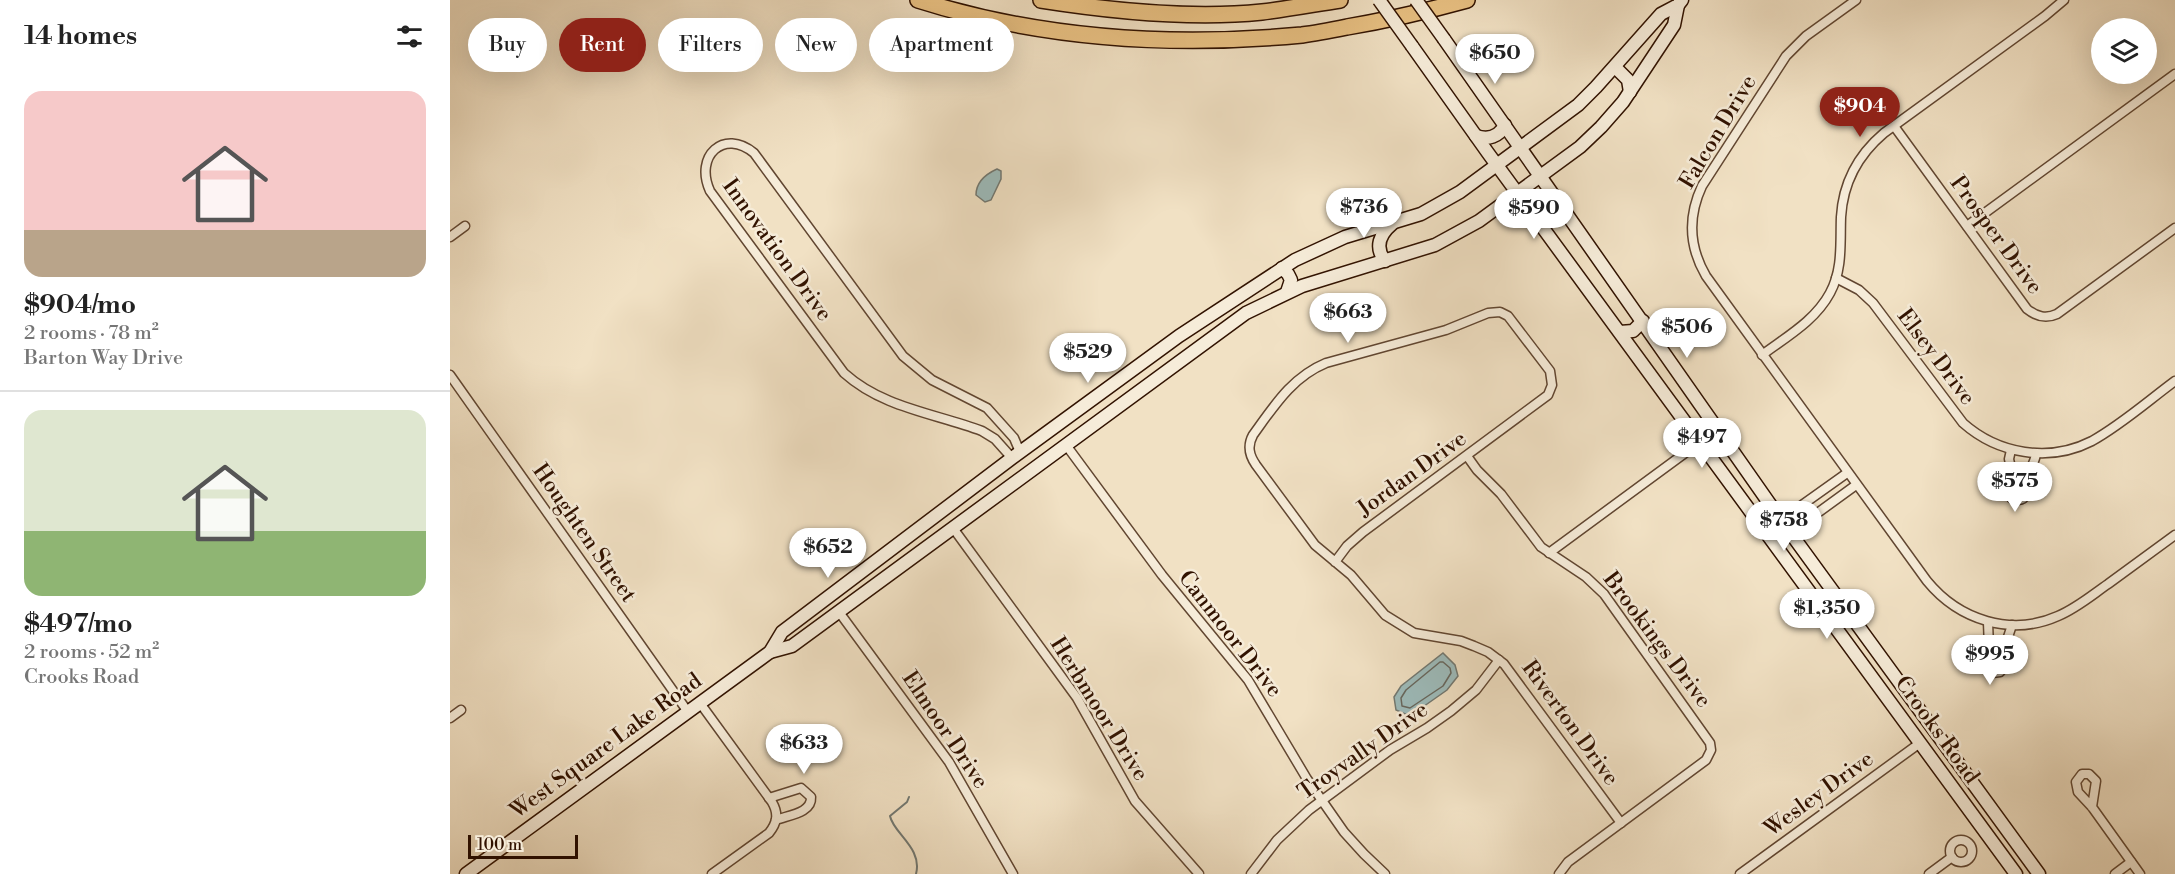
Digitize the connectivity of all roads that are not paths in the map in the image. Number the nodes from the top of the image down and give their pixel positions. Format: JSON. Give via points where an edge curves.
{"nodes":[{"id":1,"x":918,"y":0,"type":"edge"},
{"id":2,"x":1041,"y":0,"type":"edge"},
{"id":3,"x":1340,"y":0,"type":"edge"},
{"id":4,"x":1379,"y":0,"type":"edge"},
{"id":5,"x":1416,"y":0,"type":"edge"},
{"id":6,"x":1467,"y":0,"type":"edge"},
{"id":7,"x":1856,"y":0,"type":"edge"},
{"id":8,"x":2064,"y":0,"type":"edge"},
{"id":9,"x":1679,"y":3,"type":"edge"},
{"id":10,"x":1615,"y":67,"type":"junction"},
{"id":11,"x":2175,"y":74,"type":"edge"},
{"id":12,"x":1630,"y":92,"type":"junction"},
{"id":13,"x":1505,"y":125,"type":"junction"},
{"id":14,"x":1894,"y":126,"type":"junction"},
{"id":15,"x":1476,"y":136,"type":"junction"},
{"id":16,"x":1521,"y":148,"type":"junction"},
{"id":17,"x":1497,"y":165,"type":"junction"},
{"id":18,"x":1539,"y":177,"type":"junction"},
{"id":19,"x":1518,"y":193,"type":"junction"},
{"id":20,"x":1564,"y":212,"type":"junction"},
{"id":21,"x":1540,"y":222,"type":"junction"},
{"id":22,"x":1393,"y":223,"type":"junction"},
{"id":23,"x":465,"y":226,"type":"dead end"},
{"id":24,"x":1967,"y":226,"type":"junction"},
{"id":25,"x":2175,"y":228,"type":"edge"},
{"id":26,"x":450,"y":237,"type":"edge"},
{"id":27,"x":1385,"y":261,"type":"junction"},
{"id":28,"x":1282,"y":268,"type":"junction"},
{"id":29,"x":1836,"y":278,"type":"junction"},
{"id":30,"x":1287,"y":292,"type":"junction"},
{"id":31,"x":1643,"y":321,"type":"junction"},
{"id":32,"x":1620,"y":332,"type":"junction"},
{"id":33,"x":1762,"y":355,"type":"junction"},
{"id":34,"x":1140,"y":365,"type":"junction"},
{"id":35,"x":450,"y":375,"type":"edge"},
{"id":36,"x":2175,"y":381,"type":"edge"},
{"id":37,"x":1148,"y":385,"type":"junction"},
{"id":38,"x":1718,"y":432,"type":"junction"},
{"id":39,"x":1699,"y":440,"type":"junction"},
{"id":40,"x":1066,"y":445,"type":"junction"},
{"id":41,"x":2011,"y":450,"type":"junction"},
{"id":42,"x":2036,"y":454,"type":"junction"},
{"id":43,"x":1016,"y":455,"type":"junction"},
{"id":44,"x":1467,"y":456,"type":"junction"},
{"id":45,"x":1848,"y":473,"type":"junction"},
{"id":46,"x":1024,"y":476,"type":"junction"},
{"id":47,"x":1856,"y":485,"type":"junction"},
{"id":48,"x":1781,"y":520,"type":"junction"},
{"id":49,"x":953,"y":528,"type":"junction"},
{"id":50,"x":1790,"y":533,"type":"junction"},
{"id":51,"x":2175,"y":535,"type":"edge"},
{"id":52,"x":1772,"y":538,"type":"junction"},
{"id":53,"x":1549,"y":553,"type":"junction"},
{"id":54,"x":1335,"y":562,"type":"junction"},
{"id":55,"x":839,"y":612,"type":"junction"},
{"id":56,"x":806,"y":614,"type":"junction"},
{"id":57,"x":1988,"y":622,"type":"junction"},
{"id":58,"x":2012,"y":625,"type":"junction"},
{"id":59,"x":812,"y":632,"type":"junction"},
{"id":60,"x":770,"y":652,"type":"junction"},
{"id":61,"x":1499,"y":660,"type":"junction"},
{"id":62,"x":700,"y":704,"type":"junction"},
{"id":63,"x":461,"y":710,"type":"dead end"},
{"id":64,"x":688,"y":712,"type":"junction"},
{"id":65,"x":450,"y":718,"type":"edge"},
{"id":66,"x":1937,"y":735,"type":"junction"},
{"id":67,"x":1919,"y":741,"type":"junction"},
{"id":68,"x":770,"y":798,"type":"junction"},
{"id":69,"x":1321,"y":801,"type":"junction"},
{"id":70,"x":2092,"y":807,"type":"dead end"},
{"id":71,"x":776,"y":820,"type":"junction"},
{"id":72,"x":1621,"y":823,"type":"junction"},
{"id":73,"x":1952,"y":857,"type":"dead end"},
{"id":74,"x":2131,"y":862,"type":"junction"},
{"id":75,"x":466,"y":874,"type":"edge"},
{"id":76,"x":712,"y":874,"type":"edge"},
{"id":77,"x":1013,"y":874,"type":"edge"},
{"id":78,"x":1199,"y":874,"type":"edge"},
{"id":79,"x":1251,"y":874,"type":"edge"},
{"id":80,"x":1385,"y":874,"type":"edge"},
{"id":81,"x":1559,"y":874,"type":"edge"},
{"id":82,"x":1740,"y":874,"type":"edge"},
{"id":83,"x":1929,"y":874,"type":"edge"},
{"id":84,"x":2016,"y":874,"type":"edge"},
{"id":85,"x":2039,"y":874,"type":"edge"},
{"id":86,"x":2115,"y":874,"type":"edge"},
{"id":87,"x":2140,"y":874,"type":"edge"}],
"edges":[{"from":1,"to":6,"type":"highway","via":[[1058,32],[1180,40],[1304,35],[1407,16]]},
{"from":2,"to":3,"type":"highway","via":[[1182,14],[1261,12]]},
{"from":4,"to":15,"type":"main road","name":"Crooks Road","bridge":true},
{"from":5,"to":13,"type":"main road","name":"Crooks Road","bridge":true},
{"from":7,"to":33,"type":"street","name":"Falcon Drive","via":[[1806,36],[1786,56],[1707,177],[1695,206],[1693,239],[1701,268]]},
{"from":8,"to":14,"type":"street"},
{"from":9,"to":10,"type":"main road","name":"West Square Lake Road","via":[[1661,14]]},
{"from":9,"to":12,"type":"main road","name":"West Square Lake Road","via":[[1674,25]]},
{"from":10,"to":12,"type":"main road","via":[[1628,80]]},
{"from":10,"to":16,"type":"main road","name":"West Square Lake Road","via":[[1578,105]]},
{"from":11,"to":24,"type":"street"},
{"from":12,"to":18,"type":"main road","name":"West Square Lake Road","via":[[1590,138]]},
{"from":13,"to":15,"type":"main road","via":[[1491,138]]},
{"from":13,"to":16,"type":"main road","name":"Crooks Road"},
{"from":14,"to":24,"type":"street","name":"Prosper Drive"},
{"from":14,"to":29,"type":"street","via":[[1864,152],[1850,177],[1842,207]]},
{"from":15,"to":17,"type":"main road","name":"Crooks Road"},
{"from":16,"to":17,"type":"main road","name":"West Square Lake Road"},
{"from":16,"to":18,"type":"main road","name":"Crooks Road"},
{"from":17,"to":19,"type":"main road","name":"Crooks Road"},
{"from":17,"to":22,"type":"main road","name":"West Square Lake Road","via":[[1442,204]]},
{"from":18,"to":19,"type":"main road","name":"West Square Lake Road"},
{"from":18,"to":20,"type":"main road","name":"Crooks Road"},
{"from":19,"to":21,"type":"main road","name":"Crooks Road"},
{"from":19,"to":27,"type":"main road","name":"West Square Lake Road","via":[[1454,236]]},
{"from":20,"to":21,"type":"main road","via":[[1548,212]]},
{"from":20,"to":31,"type":"main road","name":"Crooks Road"},
{"from":21,"to":32,"type":"main road","name":"Crooks Road"},
{"from":22,"to":27,"type":"main road","via":[[1378,244]]},
{"from":22,"to":28,"type":"main road","name":"West Square Lake Road","via":[[1334,241]]},
{"from":23,"to":26,"type":"street"},
{"from":24,"to":25,"type":"street","name":"Prosper Drive","via":[[2027,309],[2043,317],[2057,314]]},
{"from":27,"to":30,"type":"main road","name":"West Square Lake Road"},
{"from":28,"to":30,"type":"main road","via":[[1291,280]]},
{"from":28,"to":34,"type":"main road","name":"West Square Lake Road"},
{"from":29,"to":33,"type":"street","via":[[1816,312]]},
{"from":29,"to":41,"type":"street","name":"Elsey Drive","via":[[1873,303],[1963,423],[1990,442]]},
{"from":30,"to":37,"type":"main road","name":"West Square Lake Road","via":[[1236,319]]},
{"from":31,"to":32,"type":"main road","via":[[1633,331]]},
{"from":31,"to":38,"type":"main road","name":"Crooks Road"},
{"from":32,"to":39,"type":"main road","name":"Crooks Road"},
{"from":33,"to":45,"type":"street","name":"Falcon Drive"},
{"from":34,"to":37,"type":"main road","via":[[1138,375]]},
{"from":34,"to":43,"type":"main road","name":"West Square Lake Road"},
{"from":35,"to":64,"type":"street","name":"Houghten Street"},
{"from":36,"to":42,"type":"street","name":"Elsey Drive","via":[[2092,441],[2065,451]]},
{"from":37,"to":40,"type":"main road","name":"West Square Lake Road"},
{"from":38,"to":39,"type":"main road","via":[[1707,431]]},
{"from":38,"to":48,"type":"main road","name":"Crooks Road"},
{"from":39,"to":52,"type":"main road","name":"Crooks Road"},
{"from":39,"to":53,"type":"street"},
{"from":40,"to":46,"type":"main road","name":"West Square Lake Road"},
{"from":40,"to":69,"type":"street","name":"Canmoor Drive","via":[[1162,575],[1248,680]]},
{"from":41,"to":42,"type":"street","name":"Elsey Drive"},
{"from":41,"to":42,"type":"street","via":[[2008,492],[2018,500],[2027,494],[2027,479]]},
{"from":43,"to":43,"type":"street","name":"Innovation Drive","via":[[1009,432],[987,408],[932,380],[903,356],[754,153],[735,143],[721,146],[709,155],[704,169],[710,191],[844,373],[876,397],[982,431]]},
{"from":43,"to":46,"type":"main road","via":[[1027,466]]},
{"from":43,"to":56,"type":"main road","name":"West Square Lake Road"},
{"from":44,"to":53,"type":"street","name":"Brookings Drive"},
{"from":44,"to":54,"type":"street","name":"Jordan Drive","via":[[1363,532]]},
{"from":44,"to":54,"type":"street","name":"Jordan Drive","via":[[1542,401],[1551,388],[1548,368],[1512,318],[1500,312],[1326,363],[1296,380],[1253,435],[1249,447],[1253,460],[1310,538]]},
{"from":45,"to":47,"type":"street","name":"Falcon Drive"},
{"from":45,"to":48,"type":"street"},
{"from":46,"to":49,"type":"main road","name":"West Square Lake Road"},
{"from":47,"to":50,"type":"street"},
{"from":47,"to":57,"type":"street","name":"Falcon Drive","via":[[1937,594],[1959,610]]},
{"from":48,"to":50,"type":"main road","name":"Crooks Road"},
{"from":49,"to":55,"type":"main road","name":"West Square Lake Road"},
{"from":49,"to":78,"type":"street","name":"Herbmoor Drive","via":[[1077,698],[1134,801]]},
{"from":50,"to":52,"type":"main road"},
{"from":50,"to":66,"type":"main road","name":"Crooks Road"},
{"from":51,"to":58,"type":"street","name":"Falcon Drive","via":[[2067,612],[2036,623]]},
{"from":52,"to":67,"type":"main road","name":"Crooks Road"},
{"from":53,"to":72,"type":"street","name":"Brookings Drive","via":[[1604,594],[1708,738],[1711,750],[1702,764]]},
{"from":54,"to":61,"type":"street","name":"Riverton Drive","via":[[1385,615],[1401,626],[1421,635],[1469,643]]},
{"from":55,"to":59,"type":"main road","name":"West Square Lake Road"},
{"from":55,"to":77,"type":"street","name":"Elmoor Drive","via":[[949,762]]},
{"from":56,"to":59,"type":"main road","via":[[805,625]]},
{"from":56,"to":60,"type":"main road","name":"West Square Lake Road","via":[[782,632]]},
{"from":57,"to":58,"type":"street","name":"Falcon Drive"},
{"from":57,"to":58,"type":"street","via":[[1985,665],[1992,673],[2004,667],[2004,649]]},
{"from":59,"to":60,"type":"main road","name":"West Square Lake Road","via":[[792,646]]},
{"from":60,"to":62,"type":"main road","name":"West Square Lake Road"},
{"from":61,"to":69,"type":"street","name":"Troyvally Drive","via":[[1476,690],[1451,711]]},
{"from":61,"to":72,"type":"street","name":"Riverton Drive"},
{"from":62,"to":64,"type":"main road","name":"West Square Lake Road"},
{"from":62,"to":68,"type":"street"},
{"from":63,"to":65,"type":"street"},
{"from":64,"to":75,"type":"main road","name":"West Square Lake Road"},
{"from":66,"to":67,"type":"main road","via":[[1928,733]]},
{"from":66,"to":85,"type":"main road","name":"Crooks Road"},
{"from":67,"to":82,"type":"street","name":"Wesley Drive"},
{"from":67,"to":84,"type":"main road","name":"Crooks Road"},
{"from":68,"to":71,"type":"street","via":[[776,808]]},
{"from":68,"to":71,"type":"street","via":[[801,788],[809,793],[811,803],[807,809]]},
{"from":69,"to":79,"type":"street","name":"Troyvally Drive","via":[[1277,840]]},
{"from":69,"to":80,"type":"street","name":"Canmoor Drive","via":[[1353,843]]},
{"from":70,"to":74,"type":"street"},
{"from":71,"to":76,"type":"street","via":[[769,833]]},
{"from":72,"to":81,"type":"street","via":[[1568,862]]},
{"from":73,"to":83,"type":"street"},
{"from":74,"to":86,"type":"street"},
{"from":74,"to":87,"type":"street"}]}
